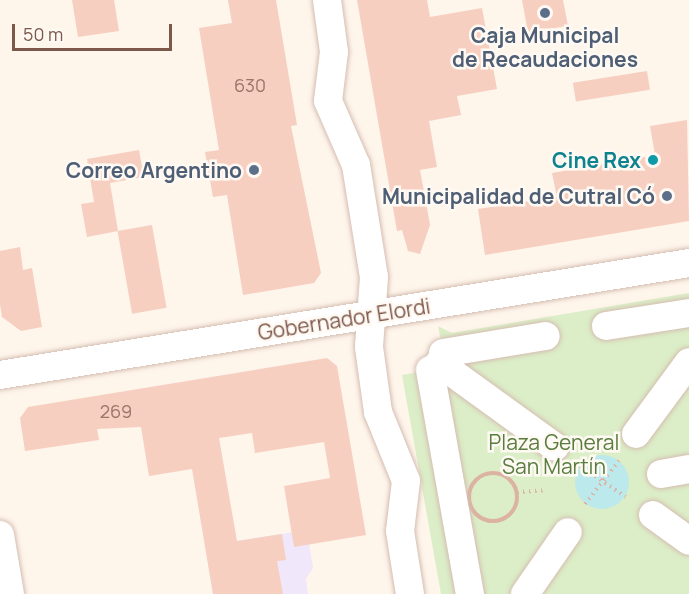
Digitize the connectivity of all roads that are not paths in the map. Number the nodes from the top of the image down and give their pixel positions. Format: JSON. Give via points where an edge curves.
{"nodes":[{"id":1,"x":327,"y":0,"type":"edge"},
{"id":2,"x":689,"y":263,"type":"edge"},
{"id":3,"x":689,"y":313,"type":"edge"},
{"id":4,"x":371,"y":314,"type":"junction"},
{"id":5,"x":606,"y":326,"type":"dead end"},
{"id":6,"x":546,"y":336,"type":"dead end"},
{"id":7,"x":438,"y":362,"type":"junction"},
{"id":8,"x":689,"y":362,"type":"edge"},
{"id":9,"x":0,"y":375,"type":"edge"},
{"id":10,"x":636,"y":434,"type":"dead end"},
{"id":11,"x":555,"y":447,"type":"dead end"},
{"id":12,"x":689,"y":469,"type":"edge"},
{"id":13,"x":661,"y":474,"type":"dead end"},
{"id":14,"x":653,"y":515,"type":"dead end"},
{"id":15,"x":568,"y":532,"type":"dead end"},
{"id":16,"x":0,"y":535,"type":"edge"},
{"id":17,"x":689,"y":541,"type":"edge"},
{"id":18,"x":10,"y":594,"type":"edge"},
{"id":19,"x":410,"y":594,"type":"edge"},
{"id":20,"x":470,"y":594,"type":"edge"},
{"id":21,"x":525,"y":594,"type":"edge"}],
"edges":[{"from":1,"to":4,"type":"street","via":[[334,52],[328,101],[356,165],[374,274]]},
{"from":2,"to":4,"type":"street","name":"Gobernador Elordi"},
{"from":3,"to":5,"type":"street"},
{"from":4,"to":9,"type":"street","name":"Gobernador Elordi"},
{"from":4,"to":19,"type":"street","via":[[369,347],[378,412],[406,481],[400,531]]},
{"from":6,"to":7,"type":"street"},
{"from":7,"to":11,"type":"street"},
{"from":7,"to":20,"type":"street"},
{"from":8,"to":10,"type":"street"},
{"from":12,"to":13,"type":"street"},
{"from":14,"to":17,"type":"street"},
{"from":15,"to":21,"type":"street"},
{"from":16,"to":18,"type":"street"}]}
